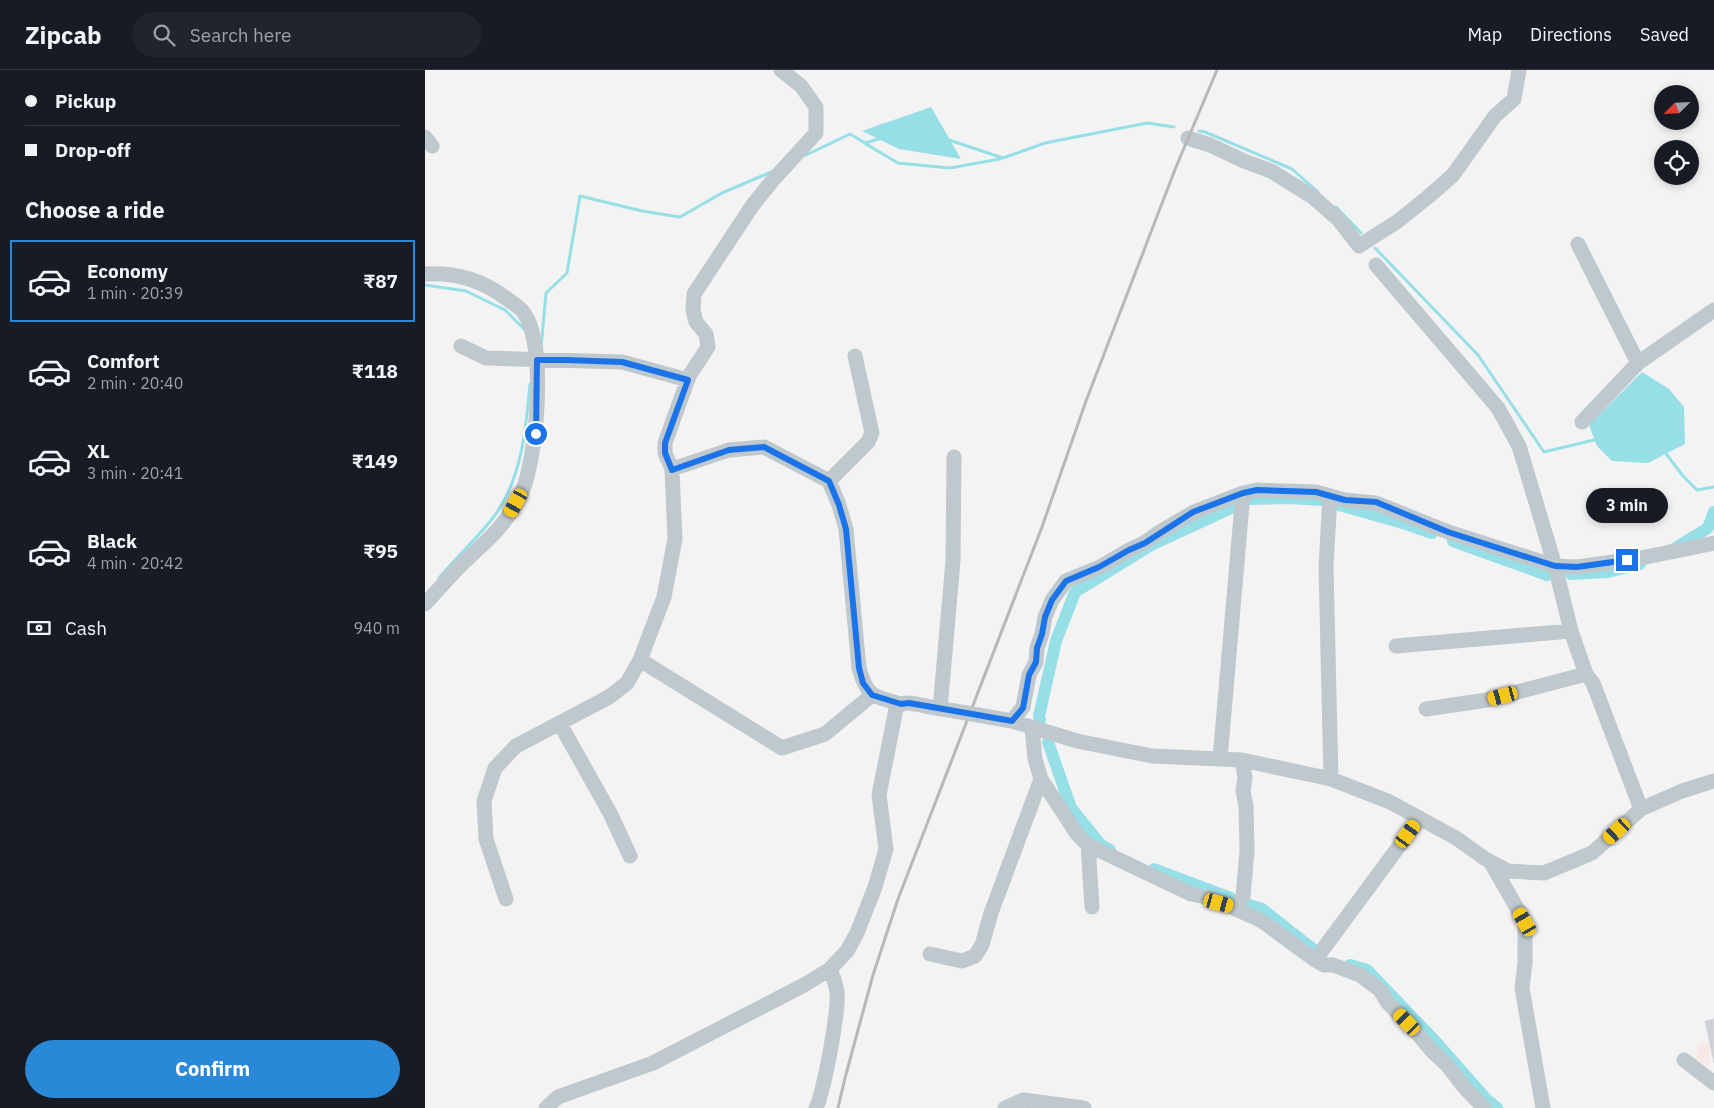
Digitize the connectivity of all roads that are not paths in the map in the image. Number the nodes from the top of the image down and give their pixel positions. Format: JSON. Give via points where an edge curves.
{"nodes":[{"id":1,"x":781,"y":70,"type":"edge"},
{"id":2,"x":1519,"y":70,"type":"edge"},
{"id":3,"x":1188,"y":138,"type":"dead end"},
{"id":4,"x":1578,"y":244,"type":"dead end"},
{"id":5,"x":1376,"y":266,"type":"dead end"},
{"id":6,"x":425,"y":274,"type":"edge"},
{"id":7,"x":1714,"y":310,"type":"edge"},
{"id":8,"x":461,"y":346,"type":"dead end"},
{"id":9,"x":533,"y":356,"type":"junction"},
{"id":10,"x":855,"y":356,"type":"dead end"},
{"id":11,"x":1638,"y":363,"type":"junction"},
{"id":12,"x":688,"y":380,"type":"junction"},
{"id":13,"x":1582,"y":422,"type":"dead end"},
{"id":14,"x":954,"y":457,"type":"dead end"},
{"id":15,"x":672,"y":470,"type":"junction"},
{"id":16,"x":829,"y":481,"type":"junction"},
{"id":17,"x":1243,"y":493,"type":"junction"},
{"id":18,"x":1329,"y":496,"type":"junction"},
{"id":19,"x":1714,"y":543,"type":"edge"},
{"id":20,"x":1555,"y":566,"type":"junction"},
{"id":21,"x":425,"y":604,"type":"edge"},
{"id":22,"x":1571,"y":631,"type":"junction"},
{"id":23,"x":1396,"y":646,"type":"dead end"},
{"id":24,"x":639,"y":660,"type":"junction"},
{"id":25,"x":1586,"y":674,"type":"junction"},
{"id":26,"x":872,"y":695,"type":"junction"},
{"id":27,"x":901,"y":704,"type":"junction"},
{"id":28,"x":940,"y":709,"type":"junction"},
{"id":29,"x":1426,"y":710,"type":"dead end"},
{"id":30,"x":1012,"y":721,"type":"junction"},
{"id":31,"x":560,"y":724,"type":"junction"},
{"id":32,"x":1032,"y":727,"type":"junction"},
{"id":33,"x":1220,"y":759,"type":"junction"},
{"id":34,"x":1242,"y":760,"type":"junction"},
{"id":35,"x":1041,"y":779,"type":"junction"},
{"id":36,"x":1331,"y":779,"type":"junction"},
{"id":37,"x":1714,"y":781,"type":"edge"},
{"id":38,"x":1641,"y":809,"type":"junction"},
{"id":39,"x":1420,"y":818,"type":"junction"},
{"id":40,"x":1088,"y":845,"type":"junction"},
{"id":41,"x":630,"y":856,"type":"dead end"},
{"id":42,"x":1490,"y":861,"type":"junction"},
{"id":43,"x":506,"y":899,"type":"dead end"},
{"id":44,"x":1092,"y":907,"type":"dead end"},
{"id":45,"x":1235,"y":909,"type":"junction"},
{"id":46,"x":929,"y":954,"type":"dead end"},
{"id":47,"x":1315,"y":960,"type":"junction"},
{"id":48,"x":830,"y":969,"type":"junction"},
{"id":49,"x":1684,"y":1060,"type":"dead end"},
{"id":50,"x":1714,"y":1083,"type":"edge"},
{"id":51,"x":546,"y":1108,"type":"edge"},
{"id":52,"x":816,"y":1108,"type":"edge"},
{"id":53,"x":1005,"y":1108,"type":"edge"},
{"id":54,"x":1084,"y":1108,"type":"edge"},
{"id":55,"x":1484,"y":1108,"type":"edge"},
{"id":56,"x":1543,"y":1108,"type":"edge"}],
"edges":[{"from":1,"to":12,"type":"street","via":[[801,86],[816,107],[816,133],[752,206],[694,294],[696,322],[706,334],[708,348]]},
{"from":2,"to":3,"type":"street","via":[[1514,99],[1495,116],[1453,174],[1398,221],[1359,246],[1319,202],[1280,176]]},
{"from":4,"to":11,"type":"street"},
{"from":5,"to":20,"type":"street","via":[[1498,408],[1519,446]]},
{"from":6,"to":9,"type":"street","via":[[444,273],[476,280],[502,295],[524,312],[532,329]]},
{"from":7,"to":11,"type":"street"},
{"from":8,"to":9,"type":"street","via":[[486,358]]},
{"from":9,"to":12,"type":"street","via":[[622,362]]},
{"from":9,"to":21,"type":"street","via":[[536,434],[522,491],[499,529]]},
{"from":10,"to":16,"type":"street","via":[[872,433],[868,442]]},
{"from":11,"to":13,"type":"street"},
{"from":12,"to":15,"type":"street","via":[[665,443],[665,453]]},
{"from":14,"to":28,"type":"street","via":[[953,561]]},
{"from":15,"to":16,"type":"street","via":[[729,450],[764,447]]},
{"from":15,"to":24,"type":"street","via":[[675,540],[664,597]]},
{"from":16,"to":26,"type":"street","via":[[846,529],[859,668],[863,683]]},
{"from":17,"to":18,"type":"street","via":[[1279,489]]},
{"from":17,"to":30,"type":"street","via":[[1193,512],[1145,543],[1066,581],[1052,600],[1045,617],[1023,708]]},
{"from":17,"to":33,"type":"street"},
{"from":18,"to":20,"type":"street","via":[[1376,502],[1448,532]]},
{"from":18,"to":36,"type":"street","via":[[1326,567]]},
{"from":19,"to":20,"type":"street","via":[[1641,558],[1577,567]]},
{"from":20,"to":22,"type":"street"},
{"from":22,"to":23,"type":"street"},
{"from":22,"to":25,"type":"street"},
{"from":24,"to":26,"type":"street","via":[[782,748],[825,734]]},
{"from":24,"to":31,"type":"street","via":[[627,683],[609,697]]},
{"from":25,"to":29,"type":"street","via":[[1487,700]]},
{"from":25,"to":38,"type":"street","via":[[1593,683]]},
{"from":26,"to":27,"type":"street"},
{"from":27,"to":28,"type":"street","bridge":true},
{"from":27,"to":48,"type":"street","via":[[896,709],[879,795],[886,850],[857,933],[847,951]]},
{"from":28,"to":30,"type":"street","bridge":true},
{"from":30,"to":32,"type":"street"},
{"from":31,"to":41,"type":"street","via":[[611,813]]},
{"from":31,"to":43,"type":"street","via":[[517,746],[495,768],[484,801],[486,839]]},
{"from":32,"to":33,"type":"street","via":[[1152,756]]},
{"from":32,"to":35,"type":"street","via":[[1035,760]]},
{"from":33,"to":34,"type":"street"},
{"from":34,"to":36,"type":"street"},
{"from":34,"to":45,"type":"street","via":[[1247,852],[1243,897]]},
{"from":35,"to":40,"type":"street","via":[[1071,827]]},
{"from":35,"to":46,"type":"street","via":[[982,945],[975,956],[962,961]]},
{"from":36,"to":39,"type":"street","via":[[1390,802]]},
{"from":37,"to":38,"type":"street"},
{"from":38,"to":42,"type":"street","via":[[1592,853],[1544,873],[1507,871]]},
{"from":39,"to":42,"type":"street"},
{"from":39,"to":47,"type":"street"},
{"from":40,"to":44,"type":"street"},
{"from":40,"to":45,"type":"street","via":[[1191,894]]},
{"from":42,"to":56,"type":"street","via":[[1525,922],[1522,988]]},
{"from":45,"to":47,"type":"street","via":[[1261,922]]},
{"from":47,"to":55,"type":"street","via":[[1360,975],[1380,990],[1388,1003]]},
{"from":48,"to":51,"type":"street","via":[[653,1063],[558,1097]]},
{"from":48,"to":52,"type":"street","via":[[837,993],[835,1014]]},
{"from":49,"to":50,"type":"street"},
{"from":53,"to":54,"type":"street","via":[[1023,1100]]}]}
